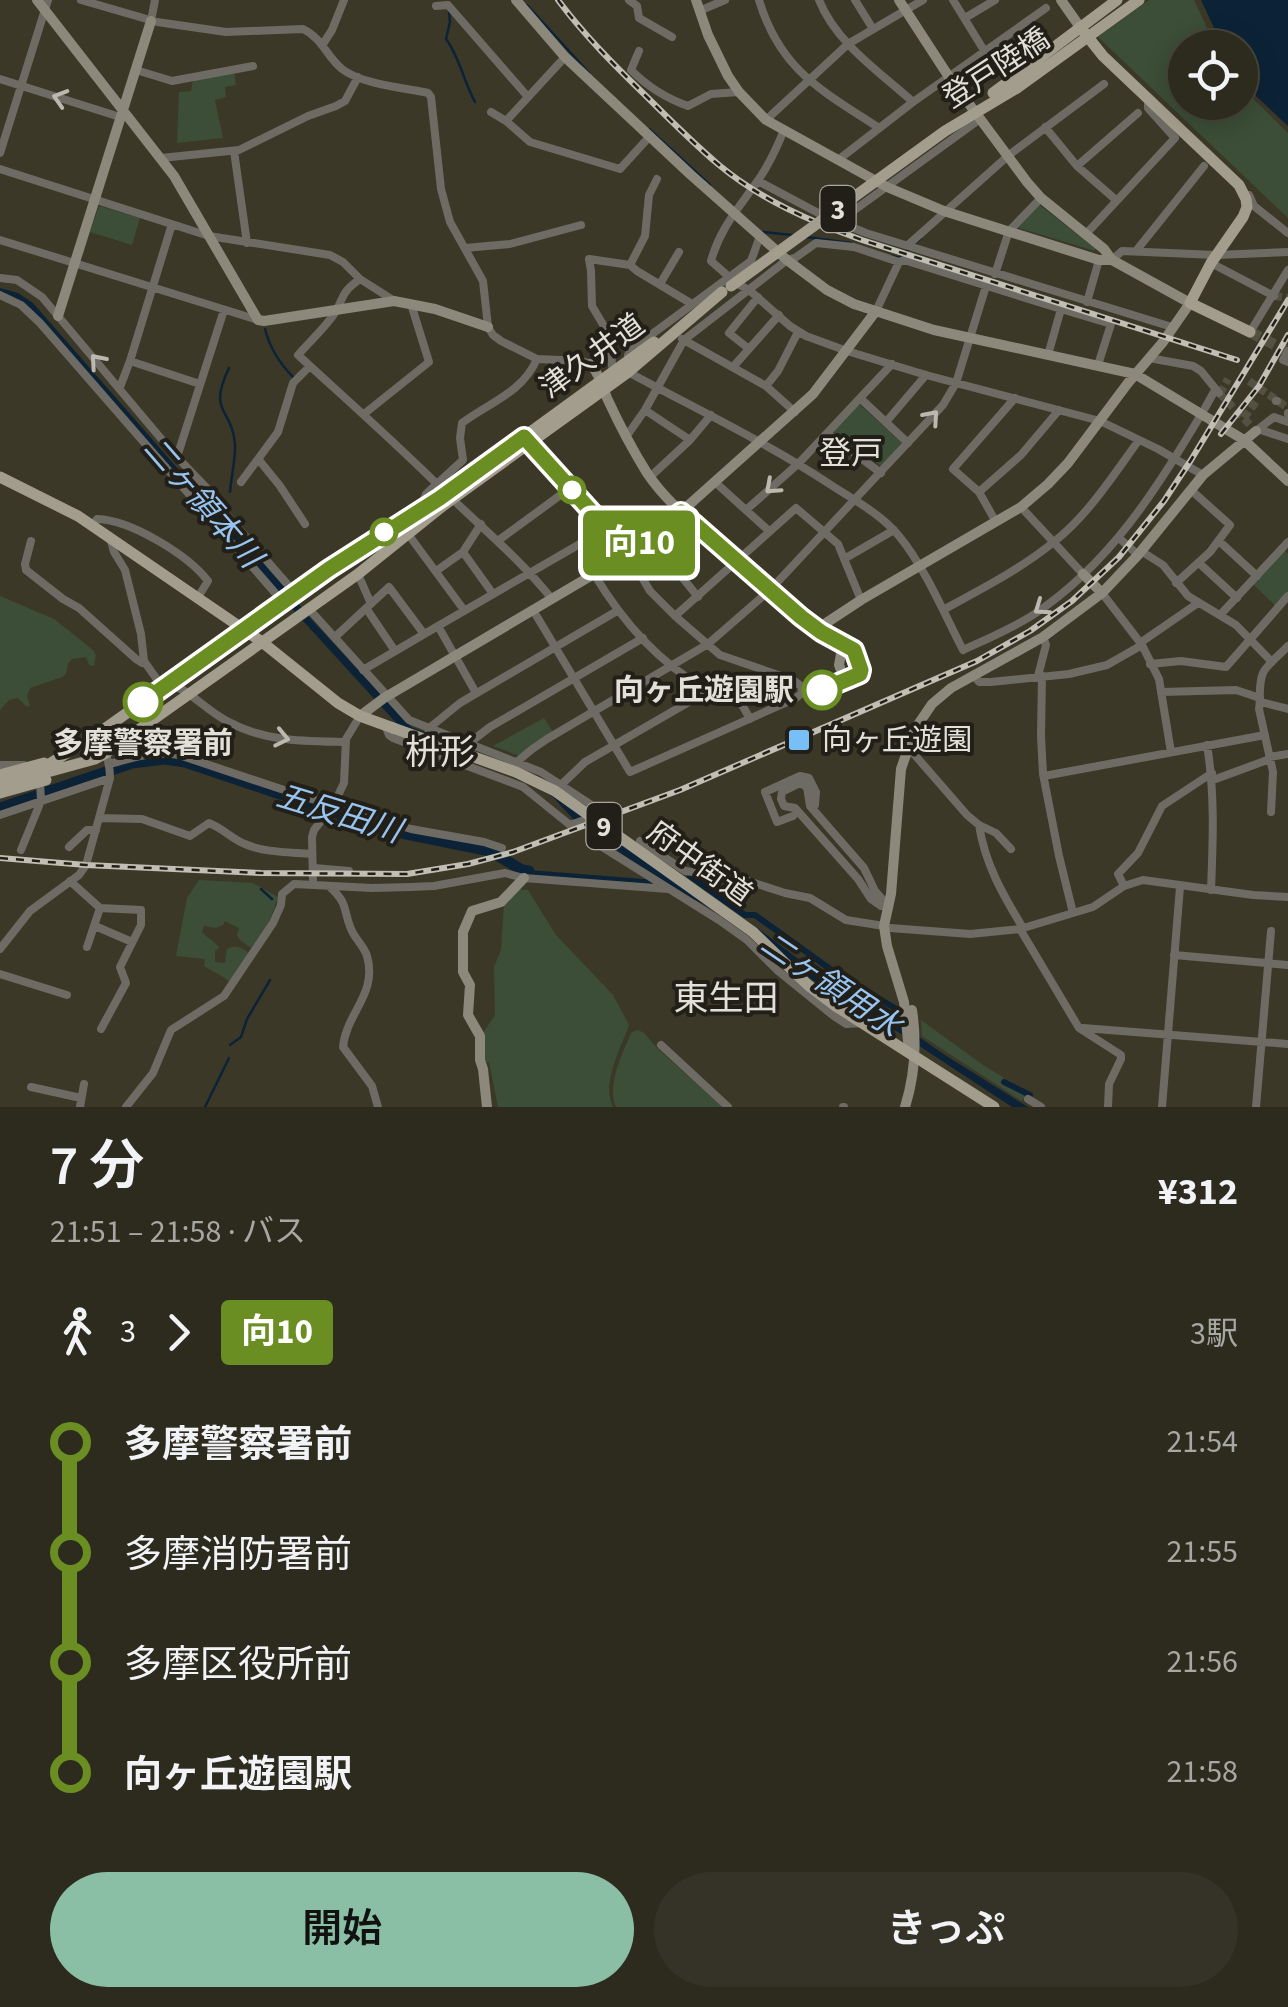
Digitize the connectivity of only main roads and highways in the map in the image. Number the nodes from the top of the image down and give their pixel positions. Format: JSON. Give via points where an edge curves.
{"nodes":[{"id":1,"x":1117,"y":0,"type":"edge"},
{"id":2,"x":1138,"y":0,"type":"edge"},
{"id":3,"x":1087,"y":29,"type":"junction"},
{"id":4,"x":728,"y":285,"type":"junction"},
{"id":5,"x":1250,"y":332,"type":"tunnel mouth"},
{"id":6,"x":625,"y":367,"type":"junction"},
{"id":7,"x":0,"y":477,"type":"edge"},
{"id":8,"x":450,"y":496,"type":"junction"},
{"id":9,"x":291,"y":596,"type":"junction"},
{"id":10,"x":308,"y":610,"type":"junction"},
{"id":11,"x":245,"y":630,"type":"junction"},
{"id":12,"x":262,"y":642,"type":"junction"},
{"id":13,"x":66,"y":754,"type":"junction"},
{"id":14,"x":107,"y":766,"type":"junction"},
{"id":15,"x":0,"y":775,"type":"edge"},
{"id":16,"x":25,"y":778,"type":"junction"},
{"id":17,"x":0,"y":784,"type":"edge"},
{"id":18,"x":0,"y":794,"type":"edge"},
{"id":19,"x":994,"y":1107,"type":"edge"}],
"edges":[{"from":1,"to":3,"type":"main road","number":"3"},
{"from":2,"to":3,"type":"main road","number":"3"},
{"from":3,"to":4,"type":"main road","name":"登戸陸橋","number":"3","bridge":true},
{"from":3,"to":5,"type":"main road","via":[[1103,56],[1246,199],[1246,210],[1190,303]]},
{"from":4,"to":6,"type":"main road","name":"津久井道","number":"3"},
{"from":4,"to":6,"type":"main road","name":"津久井道","number":"3","via":[[680,337]]},
{"from":6,"to":8,"type":"main road","name":"津久井道","number":"3"},
{"from":7,"to":11,"type":"main road","name":"府中街道","number":"9","via":[[64,508]]},
{"from":8,"to":9,"type":"main road","name":"津久井道","number":"3"},
{"from":8,"to":10,"type":"main road","name":"津久井道","number":"3"},
{"from":9,"to":10,"type":"main road","via":[[306,599]]},
{"from":9,"to":11,"type":"main road","name":"津久井道","number":"3"},
{"from":10,"to":12,"type":"main road","name":"津久井道","number":"3"},
{"from":11,"to":12,"type":"main road","name":"府中街道","number":"9"},
{"from":11,"to":13,"type":"main road","name":"津久井道","number":"3"},
{"from":12,"to":14,"type":"main road","name":"津久井道","number":"3"},
{"from":12,"to":19,"type":"main road","name":"府中街道","number":"9","bridge":true,"via":[[360,716],[555,791],[753,932],[808,985]]},
{"from":13,"to":15,"type":"main road","number":"3"},
{"from":13,"to":16,"type":"main road","name":"津久井道","number":"3"},
{"from":14,"to":16,"type":"main road","name":"津久井道","number":"3"},
{"from":14,"to":18,"type":"main road","number":"3","via":[[41,793]]},
{"from":16,"to":17,"type":"main road","name":"津久井道","number":"3"}]}
